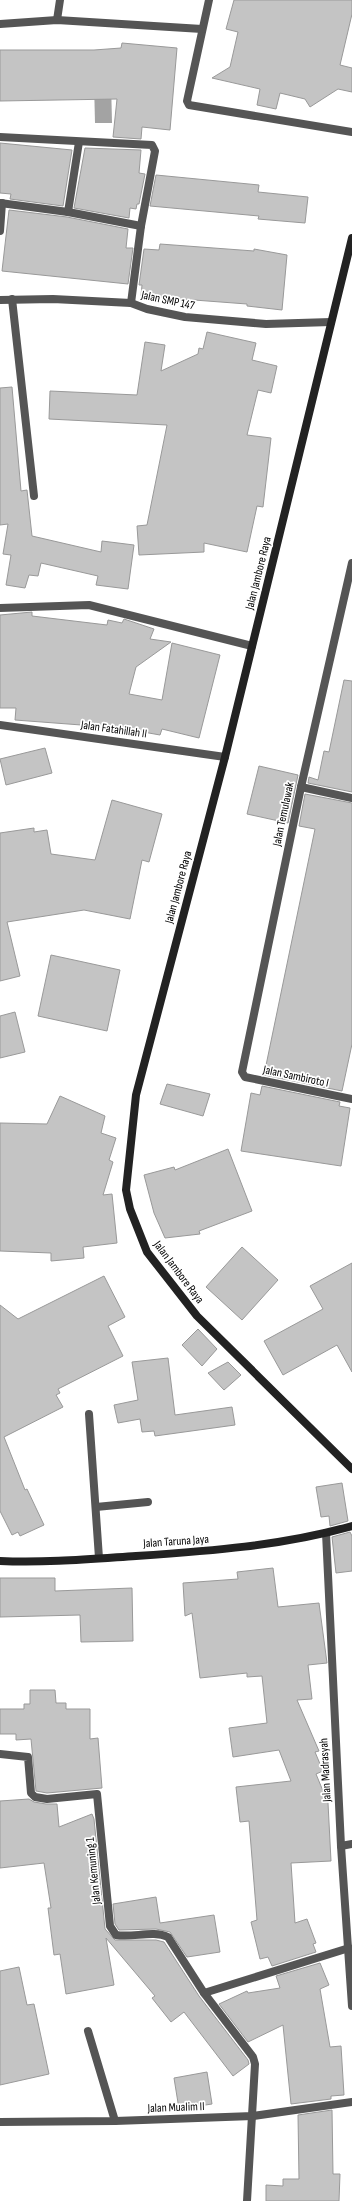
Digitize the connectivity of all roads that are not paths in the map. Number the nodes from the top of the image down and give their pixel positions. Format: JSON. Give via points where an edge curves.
{"nodes":[{"id":1,"x":60,"y":0,"type":"edge"},
{"id":2,"x":209,"y":0,"type":"edge"},
{"id":3,"x":57,"y":20,"type":"junction"},
{"id":4,"x":0,"y":24,"type":"edge"},
{"id":5,"x":202,"y":29,"type":"junction"},
{"id":6,"x":352,"y":132,"type":"edge"},
{"id":7,"x":0,"y":137,"type":"edge"},
{"id":8,"x":79,"y":142,"type":"junction"},
{"id":9,"x":1,"y":203,"type":"edge"},
{"id":10,"x":68,"y":212,"type":"junction"},
{"id":11,"x":141,"y":226,"type":"junction"},
{"id":12,"x":0,"y":231,"type":"edge"},
{"id":13,"x":352,"y":238,"type":"edge"},
{"id":14,"x":12,"y":299,"type":"junction"},
{"id":15,"x":0,"y":300,"type":"edge"},
{"id":16,"x":131,"y":303,"type":"junction"},
{"id":17,"x":331,"y":322,"type":"junction"},
{"id":18,"x":34,"y":496,"type":"dead end"},
{"id":19,"x":352,"y":563,"type":"edge"},
{"id":20,"x":0,"y":608,"type":"edge"},
{"id":21,"x":252,"y":646,"type":"junction"},
{"id":22,"x":0,"y":725,"type":"edge"},
{"id":23,"x":226,"y":757,"type":"junction"},
{"id":24,"x":301,"y":787,"type":"junction"},
{"id":25,"x":352,"y":798,"type":"edge"},
{"id":26,"x":242,"y":1070,"type":"joint"},
{"id":27,"x":352,"y":1099,"type":"edge"},
{"id":28,"x":90,"y":1414,"type":"dead end"},
{"id":29,"x":352,"y":1469,"type":"edge"},
{"id":30,"x":148,"y":1502,"type":"dead end"},
{"id":31,"x":96,"y":1507,"type":"junction"},
{"id":32,"x":352,"y":1526,"type":"edge"},
{"id":33,"x":326,"y":1533,"type":"junction"},
{"id":34,"x":99,"y":1558,"type":"junction"},
{"id":35,"x":0,"y":1561,"type":"edge"},
{"id":36,"x":0,"y":1754,"type":"edge"},
{"id":37,"x":352,"y":1844,"type":"edge"},
{"id":38,"x":341,"y":1846,"type":"junction"},
{"id":39,"x":349,"y":1948,"type":"junction"},
{"id":40,"x":204,"y":1993,"type":"junction"},
{"id":41,"x":352,"y":2006,"type":"edge"},
{"id":42,"x":88,"y":2031,"type":"dead end"},
{"id":43,"x":352,"y":2102,"type":"edge"},
{"id":44,"x":253,"y":2116,"type":"junction"},
{"id":45,"x":115,"y":2121,"type":"junction"},
{"id":46,"x":0,"y":2122,"type":"edge"},
{"id":47,"x":247,"y":2201,"type":"edge"}],
"edges":[{"from":1,"to":3,"type":"street"},
{"from":2,"to":5,"type":"street"},
{"from":3,"to":4,"type":"street"},
{"from":3,"to":5,"type":"street"},
{"from":5,"to":6,"type":"street","via":[[187,100],[189,105]]},
{"from":7,"to":8,"type":"street"},
{"from":8,"to":10,"type":"street"},
{"from":8,"to":11,"type":"street","via":[[147,144],[154,148]]},
{"from":9,"to":10,"type":"street"},
{"from":9,"to":12,"type":"street"},
{"from":10,"to":11,"type":"street"},
{"from":11,"to":16,"type":"street"},
{"from":13,"to":17,"type":"street","name":"Jalan Jambore Raya"},
{"from":14,"to":15,"type":"street","name":"Jalan SMP 147"},
{"from":14,"to":16,"type":"street","name":"Jalan SMP 147"},
{"from":14,"to":18,"type":"street"},
{"from":16,"to":17,"type":"street","name":"Jalan SMP 147","via":[[154,311],[207,319],[266,324]]},
{"from":17,"to":21,"type":"street","name":"Jalan Jambore Raya"},
{"from":19,"to":24,"type":"street","name":"Jalan Temulawak"},
{"from":20,"to":21,"type":"street","via":[[89,605]]},
{"from":21,"to":23,"type":"street","name":"Jalan Jambore Raya"},
{"from":22,"to":23,"type":"street","name":"Jalan Fatahillah II"},
{"from":23,"to":29,"type":"street","name":"Jalan Jambore Raya","via":[[136,1095],[126,1190],[130,1209],[147,1252],[197,1316]]},
{"from":24,"to":25,"type":"street"},
{"from":24,"to":26,"type":"street","name":"Jalan Temulawak"},
{"from":26,"to":27,"type":"street","name":"Jalan Sambiroto I","via":[[245,1077]]},
{"from":28,"to":31,"type":"street"},
{"from":30,"to":31,"type":"street"},
{"from":31,"to":34,"type":"street"},
{"from":32,"to":33,"type":"street","name":"Jalan Taruna Jaya"},
{"from":33,"to":34,"type":"street","name":"Jalan Taruna Jaya","via":[[279,1544],[217,1551]]},
{"from":33,"to":38,"type":"street","name":"Jalan Madrasyah"},
{"from":34,"to":35,"type":"street","name":"Jalan Taruna Jaya"},
{"from":36,"to":40,"type":"street","name":"Jalan Kemuning 1","via":[[28,1757],[31,1793],[35,1797],[97,1794],[110,1926],[116,1935],[127,1937],[161,1934],[168,1938]]},
{"from":37,"to":38,"type":"street"},
{"from":38,"to":39,"type":"street","name":"Jalan Madrasyah"},
{"from":39,"to":40,"type":"street"},
{"from":39,"to":41,"type":"street","name":"Jalan Madrasyah"},
{"from":40,"to":44,"type":"street","via":[[253,2057]]},
{"from":42,"to":45,"type":"street"},
{"from":43,"to":44,"type":"street","name":"Jalan Mualim II"},
{"from":44,"to":45,"type":"street","name":"Jalan Mualim II"},
{"from":44,"to":47,"type":"street"},
{"from":45,"to":46,"type":"street","name":"Jalan Mualim II"}]}
